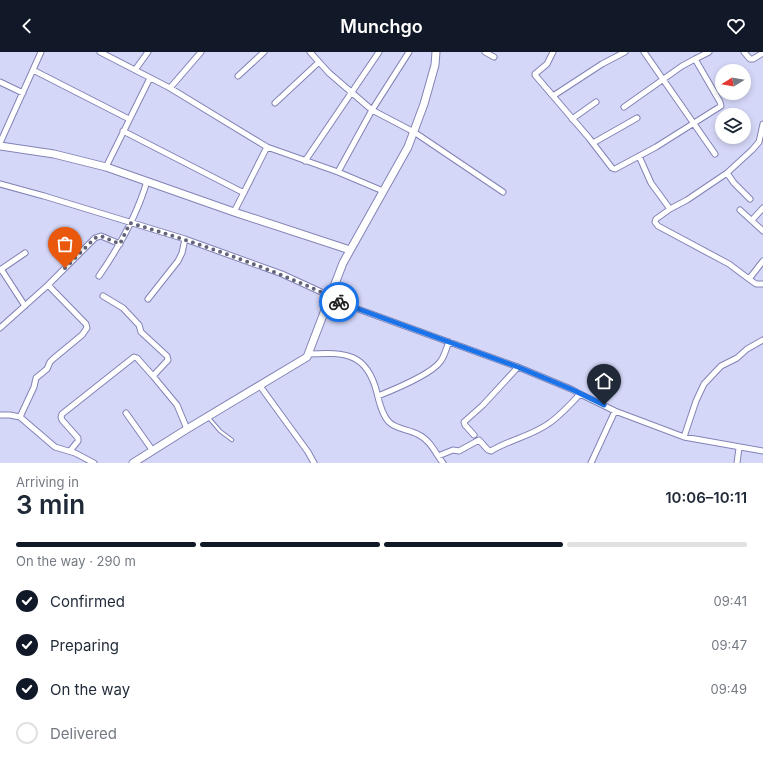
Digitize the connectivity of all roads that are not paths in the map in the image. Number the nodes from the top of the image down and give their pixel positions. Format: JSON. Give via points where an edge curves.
{"nodes":[{"id":1,"x":41,"y":52,"type":"edge"},
{"id":2,"x":100,"y":52,"type":"edge"},
{"id":3,"x":148,"y":52,"type":"edge"},
{"id":4,"x":200,"y":52,"type":"edge"},
{"id":5,"x":264,"y":52,"type":"edge"},
{"id":6,"x":310,"y":52,"type":"edge"},
{"id":7,"x":379,"y":52,"type":"edge"},
{"id":8,"x":409,"y":52,"type":"edge"},
{"id":9,"x":436,"y":52,"type":"edge"},
{"id":10,"x":485,"y":52,"type":"edge"},
{"id":11,"x":553,"y":52,"type":"edge"},
{"id":12,"x":625,"y":52,"type":"edge"},
{"id":13,"x":644,"y":52,"type":"edge"},
{"id":14,"x":709,"y":52,"type":"edge"},
{"id":15,"x":744,"y":52,"type":"edge"},
{"id":16,"x":763,"y":53,"type":"edge"},
{"id":17,"x":494,"y":57,"type":"dead end"},
{"id":18,"x":695,"y":59,"type":"junction"},
{"id":19,"x":319,"y":62,"type":"junction"},
{"id":20,"x":33,"y":70,"type":"junction"},
{"id":21,"x":136,"y":70,"type":"junction"},
{"id":22,"x":238,"y":76,"type":"dead end"},
{"id":23,"x":150,"y":78,"type":"junction"},
{"id":24,"x":663,"y":80,"type":"junction"},
{"id":25,"x":0,"y":82,"type":"edge"},
{"id":26,"x":170,"y":88,"type":"junction"},
{"id":27,"x":350,"y":92,"type":"junction"},
{"id":28,"x":23,"y":93,"type":"junction"},
{"id":29,"x":553,"y":96,"type":"junction"},
{"id":30,"x":596,"y":102,"type":"dead end"},
{"id":31,"x":275,"y":103,"type":"dead end"},
{"id":32,"x":624,"y":106,"type":"dead end"},
{"id":33,"x":372,"y":110,"type":"junction"},
{"id":34,"x":572,"y":118,"type":"junction"},
{"id":35,"x":637,"y":118,"type":"dead end"},
{"id":36,"x":129,"y":119,"type":"junction"},
{"id":37,"x":693,"y":123,"type":"junction"},
{"id":38,"x":763,"y":124,"type":"edge"},
{"id":39,"x":123,"y":131,"type":"junction"},
{"id":40,"x":414,"y":132,"type":"junction"},
{"id":41,"x":593,"y":143,"type":"junction"},
{"id":42,"x":0,"y":145,"type":"edge"},
{"id":43,"x":267,"y":147,"type":"junction"},
{"id":44,"x":715,"y":154,"type":"dead end"},
{"id":45,"x":640,"y":156,"type":"junction"},
{"id":46,"x":305,"y":161,"type":"junction"},
{"id":47,"x":106,"y":167,"type":"junction"},
{"id":48,"x":338,"y":172,"type":"junction"},
{"id":49,"x":727,"y":173,"type":"junction"},
{"id":50,"x":147,"y":182,"type":"junction"},
{"id":51,"x":0,"y":184,"type":"edge"},
{"id":52,"x":383,"y":191,"type":"junction"},
{"id":53,"x":503,"y":192,"type":"dead end"},
{"id":54,"x":244,"y":193,"type":"junction"},
{"id":55,"x":750,"y":199,"type":"dead end"},
{"id":56,"x":763,"y":208,"type":"edge"},
{"id":57,"x":670,"y":209,"type":"junction"},
{"id":58,"x":740,"y":210,"type":"dead end"},
{"id":59,"x":234,"y":212,"type":"junction"},
{"id":60,"x":752,"y":220,"type":"junction"},
{"id":61,"x":130,"y":223,"type":"junction"},
{"id":62,"x":763,"y":231,"type":"edge"},
{"id":63,"x":185,"y":239,"type":"junction"},
{"id":64,"x":120,"y":244,"type":"junction"},
{"id":65,"x":350,"y":250,"type":"junction"},
{"id":66,"x":25,"y":253,"type":"dead end"},
{"id":67,"x":763,"y":261,"type":"edge"},
{"id":68,"x":1,"y":270,"type":"edge"},
{"id":69,"x":99,"y":276,"type":"dead end"},
{"id":70,"x":749,"y":279,"type":"junction"},
{"id":71,"x":763,"y":284,"type":"edge"},
{"id":72,"x":48,"y":285,"type":"junction"},
{"id":73,"x":102,"y":296,"type":"dead end"},
{"id":74,"x":330,"y":296,"type":"junction"},
{"id":75,"x":148,"y":299,"type":"dead end"},
{"id":76,"x":25,"y":306,"type":"junction"},
{"id":77,"x":0,"y":328,"type":"edge"},
{"id":78,"x":763,"y":340,"type":"edge"},
{"id":79,"x":449,"y":342,"type":"junction"},
{"id":80,"x":309,"y":354,"type":"junction"},
{"id":81,"x":518,"y":367,"type":"junction"},
{"id":82,"x":153,"y":376,"type":"junction"},
{"id":83,"x":260,"y":386,"type":"junction"},
{"id":84,"x":580,"y":394,"type":"junction"},
{"id":85,"x":378,"y":396,"type":"junction"},
{"id":86,"x":615,"y":411,"type":"junction"},
{"id":87,"x":126,"y":413,"type":"dead end"},
{"id":88,"x":0,"y":415,"type":"edge"},
{"id":89,"x":208,"y":416,"type":"junction"},
{"id":90,"x":20,"y":417,"type":"junction"},
{"id":91,"x":187,"y":429,"type":"junction"},
{"id":92,"x":474,"y":435,"type":"dead end"},
{"id":93,"x":684,"y":437,"type":"junction"},
{"id":94,"x":232,"y":440,"type":"dead end"},
{"id":95,"x":739,"y":448,"type":"junction"},
{"id":96,"x":153,"y":451,"type":"junction"},
{"id":97,"x":763,"y":451,"type":"edge"},
{"id":98,"x":70,"y":452,"type":"junction"},
{"id":99,"x":438,"y":456,"type":"junction"},
{"id":100,"x":94,"y":463,"type":"edge"},
{"id":101,"x":133,"y":463,"type":"edge"},
{"id":102,"x":314,"y":463,"type":"edge"},
{"id":103,"x":442,"y":463,"type":"edge"},
{"id":104,"x":591,"y":463,"type":"edge"},
{"id":105,"x":738,"y":463,"type":"edge"}],
"edges":[{"from":1,"to":20,"type":"street"},
{"from":2,"to":21,"type":"street"},
{"from":3,"to":21,"type":"street"},
{"from":4,"to":26,"type":"street"},
{"from":5,"to":22,"type":"street"},
{"from":6,"to":19,"type":"street"},
{"from":7,"to":27,"type":"street"},
{"from":8,"to":33,"type":"street"},
{"from":9,"to":40,"type":"street","via":[[431,82]]},
{"from":10,"to":17,"type":"street"},
{"from":11,"to":29,"type":"street","via":[[547,64],[535,74]]},
{"from":12,"to":29,"type":"street"},
{"from":13,"to":24,"type":"street"},
{"from":14,"to":18,"type":"street"},
{"from":15,"to":16,"type":"street","via":[[750,59]]},
{"from":18,"to":24,"type":"street"},
{"from":18,"to":37,"type":"street","via":[[721,106]]},
{"from":19,"to":27,"type":"street"},
{"from":19,"to":31,"type":"street"},
{"from":20,"to":28,"type":"street"},
{"from":20,"to":36,"type":"street"},
{"from":21,"to":23,"type":"street"},
{"from":23,"to":26,"type":"street"},
{"from":23,"to":36,"type":"street"},
{"from":24,"to":32,"type":"street"},
{"from":24,"to":37,"type":"street"},
{"from":25,"to":28,"type":"street"},
{"from":26,"to":43,"type":"street"},
{"from":27,"to":33,"type":"street"},
{"from":27,"to":46,"type":"street"},
{"from":28,"to":42,"type":"street"},
{"from":29,"to":34,"type":"street"},
{"from":30,"to":34,"type":"street"},
{"from":33,"to":40,"type":"street"},
{"from":33,"to":48,"type":"street"},
{"from":34,"to":41,"type":"street"},
{"from":35,"to":41,"type":"street"},
{"from":36,"to":39,"type":"street"},
{"from":37,"to":44,"type":"street"},
{"from":37,"to":45,"type":"street"},
{"from":38,"to":49,"type":"street","via":[[757,145]]},
{"from":39,"to":47,"type":"street"},
{"from":39,"to":54,"type":"street"},
{"from":40,"to":52,"type":"street"},
{"from":40,"to":53,"type":"street"},
{"from":41,"to":45,"type":"street","via":[[613,169]]},
{"from":42,"to":47,"type":"street","via":[[54,154]]},
{"from":43,"to":46,"type":"street"},
{"from":43,"to":54,"type":"street"},
{"from":45,"to":57,"type":"street","via":[[651,183]]},
{"from":46,"to":48,"type":"street"},
{"from":47,"to":50,"type":"street"},
{"from":48,"to":52,"type":"street"},
{"from":49,"to":55,"type":"street"},
{"from":49,"to":57,"type":"street"},
{"from":50,"to":59,"type":"street"},
{"from":50,"to":61,"type":"street"},
{"from":51,"to":61,"type":"street"},
{"from":52,"to":65,"type":"street"},
{"from":54,"to":59,"type":"street"},
{"from":56,"to":60,"type":"street"},
{"from":57,"to":70,"type":"street","via":[[656,219],[658,226],[729,264]]},
{"from":58,"to":60,"type":"street"},
{"from":59,"to":65,"type":"street"},
{"from":60,"to":62,"type":"street"},
{"from":61,"to":63,"type":"street"},
{"from":61,"to":64,"type":"street"},
{"from":63,"to":74,"type":"street","via":[[275,272]]},
{"from":63,"to":75,"type":"street","via":[[178,261]]},
{"from":64,"to":69,"type":"street"},
{"from":64,"to":72,"type":"street","via":[[101,236],[95,238]]},
{"from":65,"to":74,"type":"street"},
{"from":66,"to":68,"type":"street"},
{"from":67,"to":70,"type":"street"},
{"from":68,"to":76,"type":"street"},
{"from":70,"to":71,"type":"street","via":[[756,284]]},
{"from":72,"to":76,"type":"street"},
{"from":72,"to":90,"type":"street","via":[[87,328],[52,359],[45,371],[36,378]]},
{"from":73,"to":82,"type":"street","via":[[123,308],[141,332],[167,356],[168,360]]},
{"from":74,"to":79,"type":"street","via":[[344,304]]},
{"from":74,"to":80,"type":"street"},
{"from":76,"to":77,"type":"street"},
{"from":78,"to":93,"type":"street","via":[[721,366],[704,384]]},
{"from":79,"to":81,"type":"street"},
{"from":79,"to":85,"type":"street","via":[[438,365],[407,384]]},
{"from":80,"to":83,"type":"street"},
{"from":80,"to":85,"type":"street","via":[[333,353],[358,361],[372,375]]},
{"from":81,"to":84,"type":"street"},
{"from":81,"to":92,"type":"street","via":[[464,422]]},
{"from":82,"to":91,"type":"street","via":[[177,405]]},
{"from":82,"to":98,"type":"street","via":[[134,357],[62,414],[62,420],[78,438]]},
{"from":83,"to":89,"type":"street"},
{"from":83,"to":102,"type":"street"},
{"from":84,"to":86,"type":"street"},
{"from":84,"to":99,"type":"street","via":[[547,425],[491,451],[479,440],[459,451],[453,450]]},
{"from":85,"to":99,"type":"street","via":[[388,421],[398,428],[425,438]]},
{"from":86,"to":93,"type":"street"},
{"from":86,"to":104,"type":"street"},
{"from":87,"to":96,"type":"street"},
{"from":88,"to":90,"type":"street"},
{"from":89,"to":91,"type":"street"},
{"from":89,"to":94,"type":"lane","via":[[220,431]]},
{"from":90,"to":98,"type":"street","via":[[55,447]]},
{"from":91,"to":96,"type":"street"},
{"from":93,"to":95,"type":"street"},
{"from":95,"to":97,"type":"street"},
{"from":95,"to":105,"type":"street"},
{"from":96,"to":101,"type":"street"},
{"from":98,"to":100,"type":"street"},
{"from":99,"to":103,"type":"street"}]}
